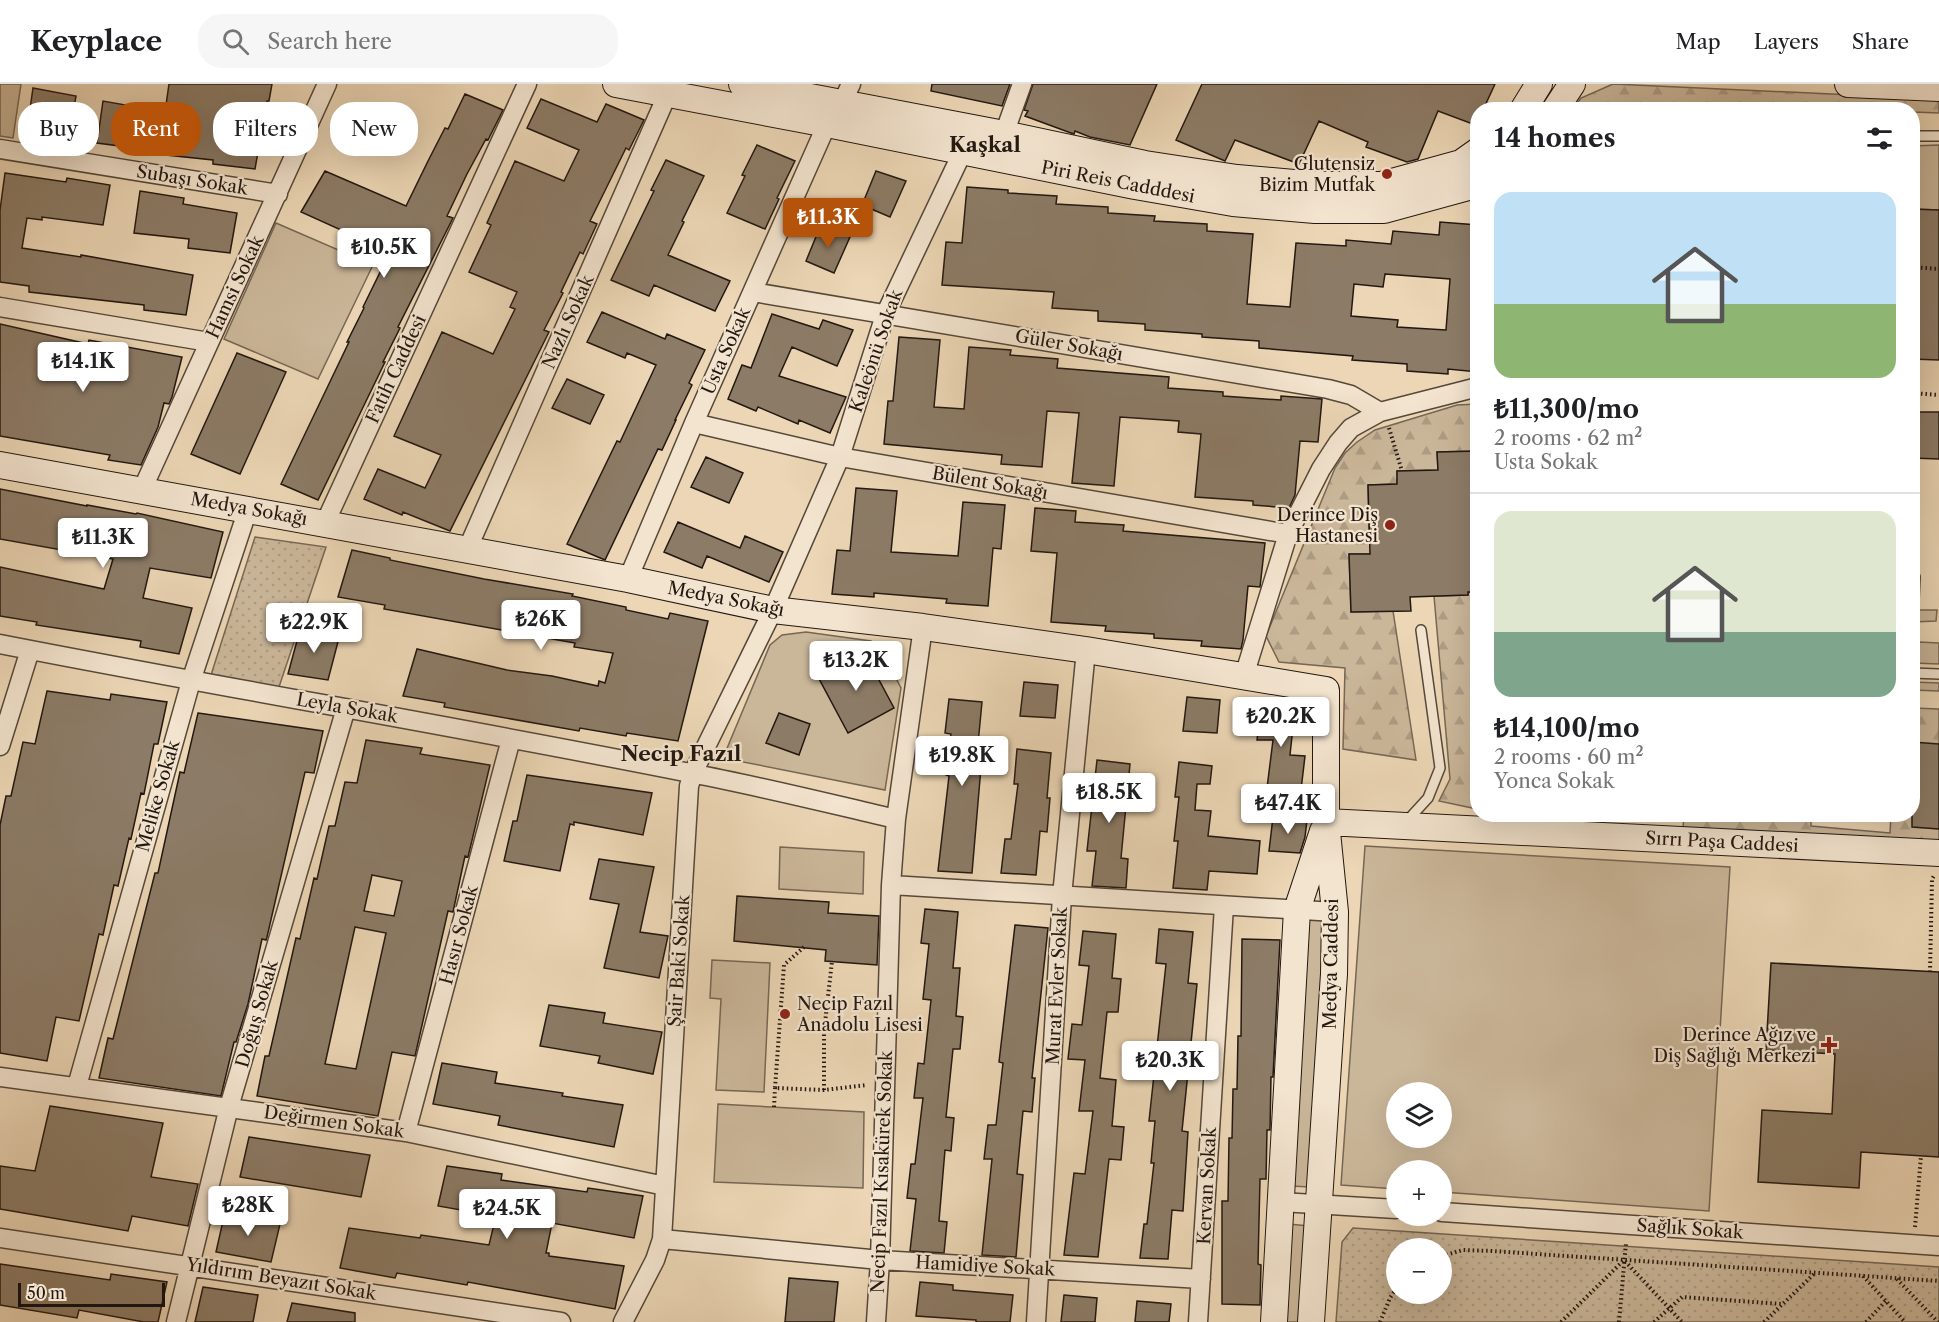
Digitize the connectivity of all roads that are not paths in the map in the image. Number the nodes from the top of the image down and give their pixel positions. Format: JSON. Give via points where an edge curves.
{"nodes":[{"id":1,"x":327,"y":84,"type":"edge"},
{"id":2,"x":527,"y":84,"type":"edge"},
{"id":3,"x":616,"y":84,"type":"edge"},
{"id":4,"x":742,"y":84,"type":"edge"},
{"id":5,"x":1022,"y":84,"type":"edge"},
{"id":6,"x":1539,"y":84,"type":"edge"},
{"id":7,"x":1572,"y":84,"type":"edge"},
{"id":8,"x":1848,"y":84,"type":"edge"},
{"id":9,"x":1899,"y":85,"type":"edge"},
{"id":10,"x":1939,"y":88,"type":"edge"},
{"id":11,"x":668,"y":93,"type":"junction"},
{"id":12,"x":846,"y":94,"type":"edge"},
{"id":13,"x":1528,"y":102,"type":"edge"},
{"id":14,"x":1560,"y":102,"type":"edge"},
{"id":15,"x":827,"y":124,"type":"junction"},
{"id":16,"x":1004,"y":134,"type":"junction"},
{"id":17,"x":1920,"y":136,"type":"edge"},
{"id":18,"x":1939,"y":136,"type":"edge"},
{"id":19,"x":0,"y":149,"type":"edge"},
{"id":20,"x":963,"y":151,"type":"junction"},
{"id":21,"x":1470,"y":177,"type":"edge"},
{"id":22,"x":1470,"y":178,"type":"edge"},
{"id":23,"x":278,"y":194,"type":"junction"},
{"id":24,"x":753,"y":292,"type":"junction"},
{"id":25,"x":0,"y":307,"type":"edge"},
{"id":26,"x":885,"y":315,"type":"junction"},
{"id":27,"x":209,"y":342,"type":"junction"},
{"id":28,"x":1470,"y":389,"type":"edge"},
{"id":29,"x":1380,"y":412,"type":"junction"},
{"id":30,"x":694,"y":423,"type":"junction"},
{"id":31,"x":840,"y":457,"type":"junction"},
{"id":32,"x":0,"y":465,"type":"edge"},
{"id":33,"x":142,"y":490,"type":"junction"},
{"id":34,"x":248,"y":509,"type":"junction"},
{"id":35,"x":325,"y":523,"type":"junction"},
{"id":36,"x":1288,"y":534,"type":"junction"},
{"id":37,"x":467,"y":550,"type":"junction"},
{"id":38,"x":628,"y":579,"type":"junction"},
{"id":39,"x":773,"y":610,"type":"junction"},
{"id":40,"x":923,"y":627,"type":"junction"},
{"id":41,"x":1421,"y":630,"type":"dead end"},
{"id":42,"x":0,"y":644,"type":"edge"},
{"id":43,"x":30,"y":650,"type":"junction"},
{"id":44,"x":1086,"y":650,"type":"junction"},
{"id":45,"x":1920,"y":673,"type":"edge"},
{"id":46,"x":1939,"y":674,"type":"edge"},
{"id":47,"x":1245,"y":676,"type":"junction"},
{"id":48,"x":191,"y":681,"type":"junction"},
{"id":49,"x":346,"y":708,"type":"junction"},
{"id":50,"x":511,"y":739,"type":"junction"},
{"id":51,"x":0,"y":746,"type":"edge"},
{"id":52,"x":693,"y":773,"type":"junction"},
{"id":53,"x":896,"y":819,"type":"junction"},
{"id":54,"x":1326,"y":822,"type":"junction"},
{"id":55,"x":1402,"y":826,"type":"junction"},
{"id":56,"x":1937,"y":862,"type":"edge"},
{"id":57,"x":891,"y":885,"type":"junction"},
{"id":58,"x":1062,"y":896,"type":"junction"},
{"id":59,"x":1224,"y":906,"type":"junction"},
{"id":60,"x":1297,"y":910,"type":"junction"},
{"id":61,"x":1335,"y":912,"type":"junction"},
{"id":62,"x":0,"y":1077,"type":"edge"},
{"id":63,"x":77,"y":1086,"type":"junction"},
{"id":64,"x":230,"y":1107,"type":"junction"},
{"id":65,"x":406,"y":1132,"type":"junction"},
{"id":66,"x":665,"y":1186,"type":"junction"},
{"id":67,"x":1281,"y":1202,"type":"junction"},
{"id":68,"x":1319,"y":1204,"type":"junction"},
{"id":69,"x":1386,"y":1208,"type":"edge"},
{"id":70,"x":1452,"y":1213,"type":"edge"},
{"id":71,"x":0,"y":1238,"type":"edge"},
{"id":72,"x":662,"y":1239,"type":"junction"},
{"id":73,"x":1939,"y":1246,"type":"edge"},
{"id":74,"x":880,"y":1260,"type":"junction"},
{"id":75,"x":189,"y":1265,"type":"junction"},
{"id":76,"x":1040,"y":1269,"type":"junction"},
{"id":77,"x":1201,"y":1279,"type":"junction"},
{"id":78,"x":176,"y":1322,"type":"edge"},
{"id":79,"x":561,"y":1322,"type":"edge"},
{"id":80,"x":623,"y":1322,"type":"edge"},
{"id":81,"x":876,"y":1322,"type":"edge"},
{"id":82,"x":1036,"y":1322,"type":"edge"},
{"id":83,"x":1198,"y":1322,"type":"edge"},
{"id":84,"x":1274,"y":1322,"type":"edge"},
{"id":85,"x":1311,"y":1322,"type":"edge"}],
"edges":[{"from":1,"to":23,"type":"street","name":"Hamsi Sokak"},
{"from":2,"to":35,"type":"street","name":"Fatih Caddesi"},
{"from":3,"to":11,"type":"main road","name":"Piri Reis Cadddesi"},
{"from":4,"to":12,"type":"main road","name":"Piri Reis Cadddesi"},
{"from":5,"to":16,"type":"street"},
{"from":6,"to":13,"type":"main road"},
{"from":7,"to":14,"type":"main road"},
{"from":8,"to":9,"type":"main road"},
{"from":9,"to":10,"type":"main road"},
{"from":11,"to":15,"type":"main road","name":"Piri Reis Cadddesi"},
{"from":11,"to":37,"type":"street","name":"Nazlı Sokak"},
{"from":12,"to":16,"type":"main road","name":"Piri Reis Cadddesi"},
{"from":15,"to":20,"type":"main road","name":"Piri Reis Cadddesi"},
{"from":15,"to":24,"type":"street","name":"Usta Sokak"},
{"from":16,"to":20,"type":"street"},
{"from":16,"to":21,"type":"main road","name":"Piri Reis Cadddesi","via":[[1145,164],[1237,178],[1316,185],[1381,185]]},
{"from":17,"to":18,"type":"lane"},
{"from":19,"to":23,"type":"street","name":"Subaşı Sokak"},
{"from":20,"to":22,"type":"main road","name":"Piri Reis Cadddesi","via":[[1189,196],[1315,210],[1384,210]]},
{"from":20,"to":26,"type":"street","name":"Kaleönü Sokak"},
{"from":23,"to":27,"type":"street","name":"Hamsi Sokak"},
{"from":24,"to":26,"type":"street","name":"Güler Sokağı"},
{"from":24,"to":30,"type":"street","name":"Usta Sokak"},
{"from":25,"to":27,"type":"street"},
{"from":26,"to":29,"type":"street","name":"Güler Sokağı","via":[[1329,389],[1351,395]]},
{"from":26,"to":31,"type":"street","name":"Kaleönü Sokak"},
{"from":27,"to":33,"type":"street","name":"Hamsi Sokak"},
{"from":28,"to":29,"type":"street"},
{"from":29,"to":36,"type":"street","via":[[1351,428],[1338,443]]},
{"from":30,"to":31,"type":"street","name":"Bülent Sokağı"},
{"from":30,"to":38,"type":"street","name":"Usta Sokak"},
{"from":31,"to":36,"type":"street","name":"Bülent Sokağı"},
{"from":31,"to":39,"type":"street","name":"Kaleönü Sokak"},
{"from":32,"to":33,"type":"main road","name":"Medya Sokağı"},
{"from":33,"to":34,"type":"main road","name":"Medya Sokağı"},
{"from":34,"to":35,"type":"main road","name":"Medya Sokağı"},
{"from":34,"to":48,"type":"street","name":"Melike Sokak"},
{"from":35,"to":37,"type":"main road","name":"Medya Sokağı"},
{"from":36,"to":47,"type":"street"},
{"from":37,"to":38,"type":"main road","name":"Medya Sokağı"},
{"from":38,"to":39,"type":"main road","name":"Medya Sokağı"},
{"from":39,"to":40,"type":"main road","name":"Medya Sokağı"},
{"from":39,"to":52,"type":"street","name":"Şair Baki Sokak"},
{"from":40,"to":44,"type":"main road","name":"Medya Sokağı"},
{"from":40,"to":53,"type":"street","name":"Necip Fazıl Kısakürek Sokak"},
{"from":41,"to":55,"type":"lane","via":[[1440,768],[1428,798]]},
{"from":42,"to":43,"type":"street","name":"Leyla Sokak"},
{"from":43,"to":48,"type":"street","name":"Leyla Sokak"},
{"from":43,"to":51,"type":"street"},
{"from":44,"to":47,"type":"main road","name":"Medya Sokağı"},
{"from":44,"to":58,"type":"street","name":"Murat Evler Sokak"},
{"from":45,"to":46,"type":"lane"},
{"from":47,"to":54,"type":"main road","name":"Medya Sokağı","via":[[1326,690]]},
{"from":48,"to":49,"type":"street","name":"Leyla Sokak"},
{"from":48,"to":63,"type":"street","name":"Melike Sokak"},
{"from":49,"to":50,"type":"street","name":"Leyla Sokak"},
{"from":49,"to":64,"type":"street","name":"Doğuş Sokak"},
{"from":50,"to":52,"type":"street","name":"Leyla Sokak"},
{"from":50,"to":65,"type":"street","name":"Hasır Sokak"},
{"from":52,"to":53,"type":"street","name":"Leyla Sokak"},
{"from":52,"to":66,"type":"street","name":"Şair Baki Sokak","via":[[689,786]]},
{"from":53,"to":57,"type":"street","name":"Necip Fazıl Kısakürek Sokak"},
{"from":54,"to":55,"type":"main road","name":"Sırrı Paşa Caddesi"},
{"from":54,"to":60,"type":"main road","name":"Medya Caddesi"},
{"from":54,"to":61,"type":"main road","name":"Medya Caddesi"},
{"from":55,"to":56,"type":"main road","name":"Sırrı Paşa Caddesi"},
{"from":57,"to":58,"type":"street"},
{"from":57,"to":74,"type":"street","name":"Necip Fazıl Kısakürek Sokak"},
{"from":58,"to":59,"type":"street"},
{"from":58,"to":76,"type":"street","name":"Murat Evler Sokak"},
{"from":59,"to":60,"type":"street"},
{"from":59,"to":77,"type":"street","name":"Kervan Sokak"},
{"from":60,"to":61,"type":"street"},
{"from":60,"to":67,"type":"main road","name":"Medya Caddesi"},
{"from":61,"to":68,"type":"main road","name":"Medya Caddesi"},
{"from":62,"to":63,"type":"street","name":"Değirmen Sokak"},
{"from":63,"to":64,"type":"street","name":"Değirmen Sokak"},
{"from":64,"to":65,"type":"street","name":"Değirmen Sokak"},
{"from":64,"to":75,"type":"street","name":"Doğuş Sokak"},
{"from":65,"to":66,"type":"street","name":"Değirmen Sokak"},
{"from":66,"to":72,"type":"street","name":"Şair Baki Sokak"},
{"from":67,"to":68,"type":"street"},
{"from":67,"to":84,"type":"main road","name":"Medya Caddesi"},
{"from":68,"to":69,"type":"street"},
{"from":68,"to":85,"type":"main road","name":"Medya Caddesi"},
{"from":70,"to":73,"type":"street","name":"Sağlık Sokak"},
{"from":71,"to":75,"type":"street","name":"Yıldırım Beyazıt Sokak"},
{"from":72,"to":74,"type":"street","name":"Hamidiye Sokak"},
{"from":72,"to":80,"type":"street","name":"Şair Baki Sokak"},
{"from":74,"to":76,"type":"street","name":"Hamidiye Sokak"},
{"from":74,"to":81,"type":"street","name":"Necip Fazıl Kısakürek Sokak"},
{"from":75,"to":78,"type":"street","name":"Doğuş Sokak"},
{"from":75,"to":79,"type":"street","name":"Yıldırım Beyazıt Sokak"},
{"from":76,"to":77,"type":"street","name":"Hamidiye Sokak"},
{"from":76,"to":82,"type":"street","name":"Murat Evler Sokak"},
{"from":77,"to":83,"type":"street","name":"Kervan Sokak"}]}
